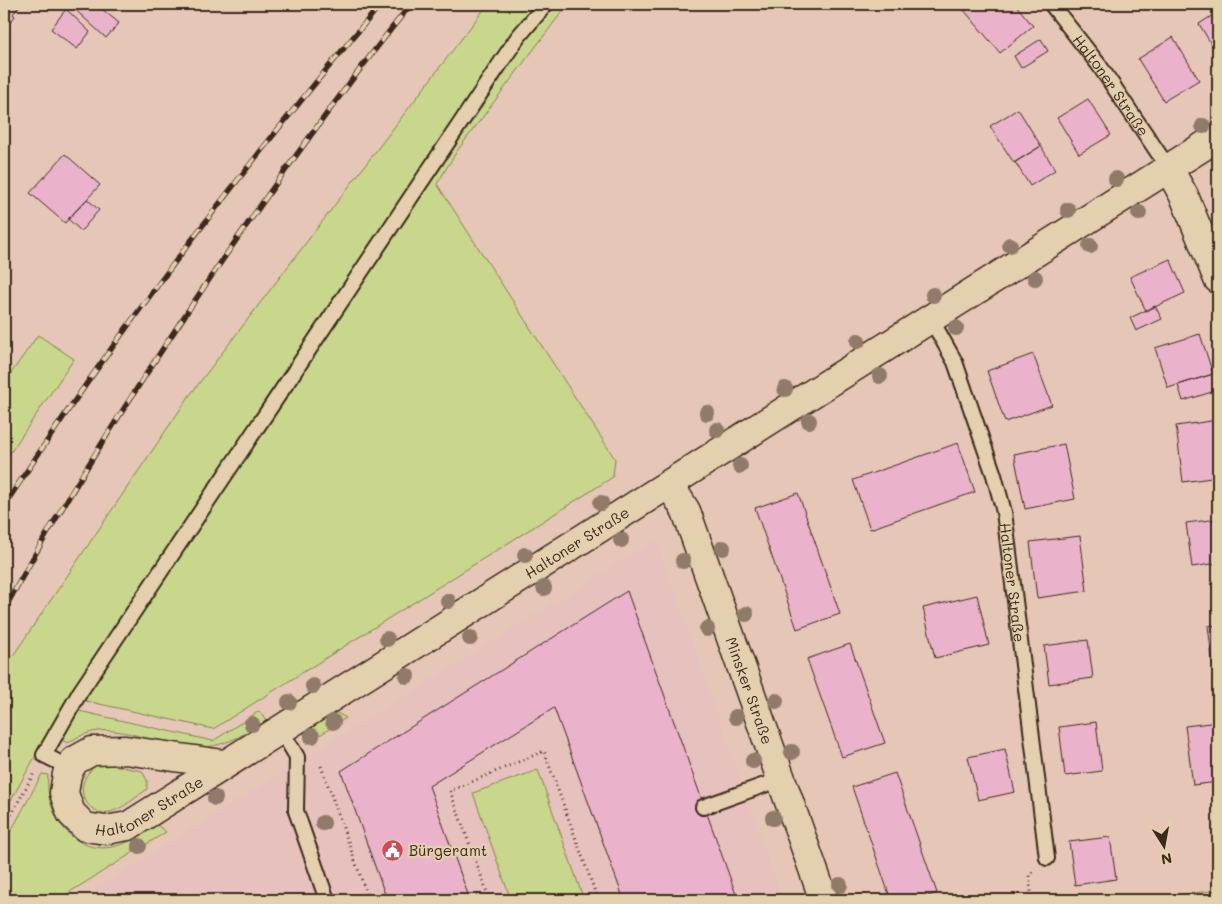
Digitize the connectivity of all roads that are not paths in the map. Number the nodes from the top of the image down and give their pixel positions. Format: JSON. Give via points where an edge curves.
{"nodes":[{"id":1,"x":546,"y":4,"type":"edge"},
{"id":2,"x":1051,"y":4,"type":"edge"},
{"id":3,"x":1218,"y":137,"type":"edge"},
{"id":4,"x":1169,"y":169,"type":"junction"},
{"id":5,"x":1218,"y":279,"type":"edge"},
{"id":6,"x":931,"y":319,"type":"junction"},
{"id":7,"x":670,"y":485,"type":"junction"},
{"id":8,"x":281,"y":730,"type":"junction"},
{"id":9,"x":223,"y":764,"type":"junction"},
{"id":10,"x":70,"y":768,"type":"junction"},
{"id":11,"x":781,"y":779,"type":"junction"},
{"id":12,"x":704,"y":807,"type":"dead end"},
{"id":13,"x":1047,"y":858,"type":"dead end"},
{"id":14,"x":328,"y":900,"type":"edge"},
{"id":15,"x":824,"y":900,"type":"edge"}],
"edges":[{"from":1,"to":10,"type":"lane","via":[[518,37],[80,692],[44,755]]},
{"from":2,"to":4,"type":"lane","name":"Haltoner Straße","via":[[1099,65]]},
{"from":3,"to":4,"type":"street","name":"Haltoner Straße"},
{"from":4,"to":5,"type":"street","via":[[1184,196]]},
{"from":4,"to":6,"type":"street","name":"Haltoner Straße"},
{"from":6,"to":7,"type":"street","name":"Haltoner Straße"},
{"from":6,"to":13,"type":"lane","name":"Haltoner Straße","via":[[955,362],[1004,512]]},
{"from":7,"to":8,"type":"street","name":"Haltoner Straße"},
{"from":7,"to":11,"type":"street","name":"Minsker Straße","via":[[686,511]]},
{"from":8,"to":9,"type":"street","name":"Haltoner Straße"},
{"from":8,"to":14,"type":"lane","via":[[297,757],[296,811]]},
{"from":9,"to":10,"type":"street","name":"Haltoner Straße","via":[[125,750],[92,751],[74,761]]},
{"from":9,"to":10,"type":"street","name":"Haltoner Straße","via":[[128,826],[106,830],[85,826],[71,813],[64,793]]},
{"from":11,"to":12,"type":"lane"},
{"from":11,"to":15,"type":"street","name":"Minsker Straße"}]}
